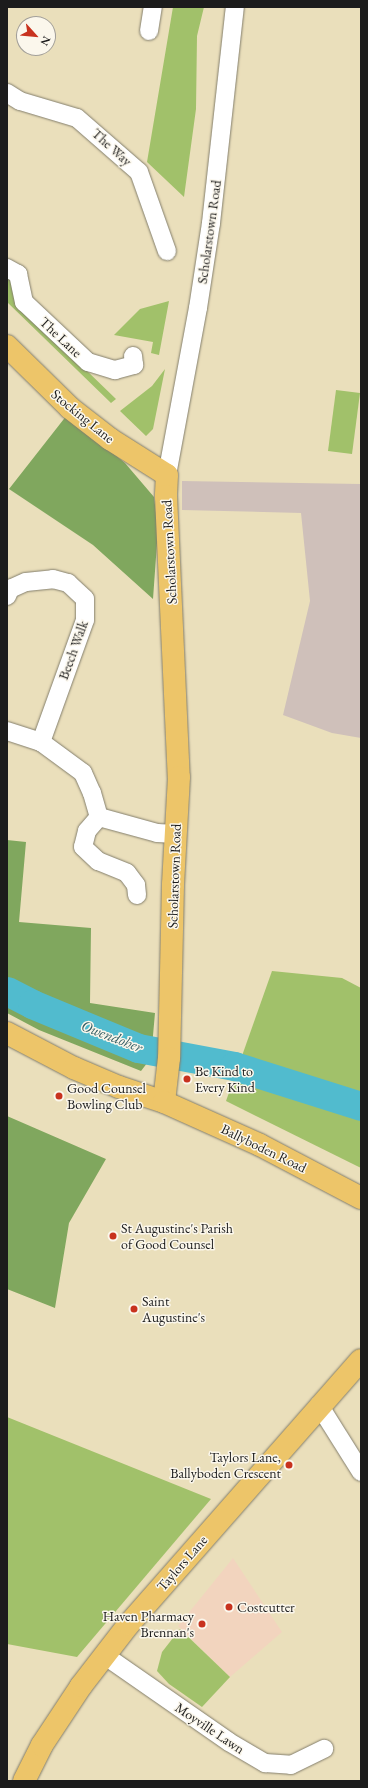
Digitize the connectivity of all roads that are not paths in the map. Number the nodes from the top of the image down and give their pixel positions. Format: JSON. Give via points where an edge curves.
{"nodes":[{"id":1,"x":153,"y":7,"type":"edge"},
{"id":2,"x":235,"y":7,"type":"edge"},
{"id":3,"x":149,"y":30,"type":"dead end"},
{"id":4,"x":7,"y":93,"type":"edge"},
{"id":5,"x":167,"y":251,"type":"dead end"},
{"id":6,"x":7,"y":268,"type":"edge"},
{"id":7,"x":7,"y":346,"type":"edge"},
{"id":8,"x":133,"y":356,"type":"dead end"},
{"id":9,"x":167,"y":474,"type":"junction"},
{"id":10,"x":7,"y":596,"type":"edge"},
{"id":11,"x":7,"y":731,"type":"edge"},
{"id":12,"x":41,"y":742,"type":"junction"},
{"id":13,"x":99,"y":817,"type":"junction"},
{"id":14,"x":176,"y":834,"type":"junction"},
{"id":15,"x":137,"y":895,"type":"dead end"},
{"id":16,"x":7,"y":1032,"type":"edge"},
{"id":17,"x":164,"y":1102,"type":"junction"},
{"id":18,"x":361,"y":1198,"type":"edge"},
{"id":19,"x":361,"y":1360,"type":"edge"},
{"id":20,"x":319,"y":1405,"type":"junction"},
{"id":21,"x":361,"y":1472,"type":"edge"},
{"id":22,"x":104,"y":1655,"type":"junction"},
{"id":23,"x":324,"y":1749,"type":"dead end"},
{"id":24,"x":24,"y":1781,"type":"edge"}],
"edges":[{"from":1,"to":3,"type":"street"},
{"from":2,"to":9,"type":"street","name":"Scholarstown Road","via":[[211,223]]},
{"from":4,"to":5,"type":"street","name":"The Way","via":[[20,102],[77,118],[139,172]]},
{"from":6,"to":8,"type":"street","name":"The Lane","via":[[18,274],[24,302],[88,362],[115,370],[134,365]]},
{"from":7,"to":9,"type":"main road","name":"Stocking Lane","via":[[70,408],[110,439]]},
{"from":9,"to":14,"type":"main road","name":"Scholarstown Road","via":[[178,734]]},
{"from":10,"to":12,"type":"street","name":"Beech Walk","via":[[10,589],[26,582],[53,579],[68,583],[85,599],[85,620]]},
{"from":11,"to":12,"type":"street"},
{"from":12,"to":13,"type":"street","via":[[83,773]]},
{"from":13,"to":14,"type":"street","via":[[157,833]]},
{"from":13,"to":15,"type":"street","via":[[87,831],[83,847],[98,861],[127,872],[136,885]]},
{"from":14,"to":17,"type":"main road","name":"Scholarstown Road","via":[[169,1054]]},
{"from":16,"to":17,"type":"main road","name":"Ballyboden Road","via":[[74,1068]]},
{"from":17,"to":18,"type":"main road","name":"Ballyboden Road","via":[[260,1144]]},
{"from":19,"to":20,"type":"main road","name":"Taylors Lane"},
{"from":20,"to":21,"type":"street"},
{"from":20,"to":22,"type":"main road","name":"Taylors Lane"},
{"from":22,"to":23,"type":"street","name":"Moyville Lawn","via":[[230,1742],[265,1763],[290,1765]]},
{"from":22,"to":24,"type":"main road","name":"Taylors Lane","via":[[42,1746]]}]}
